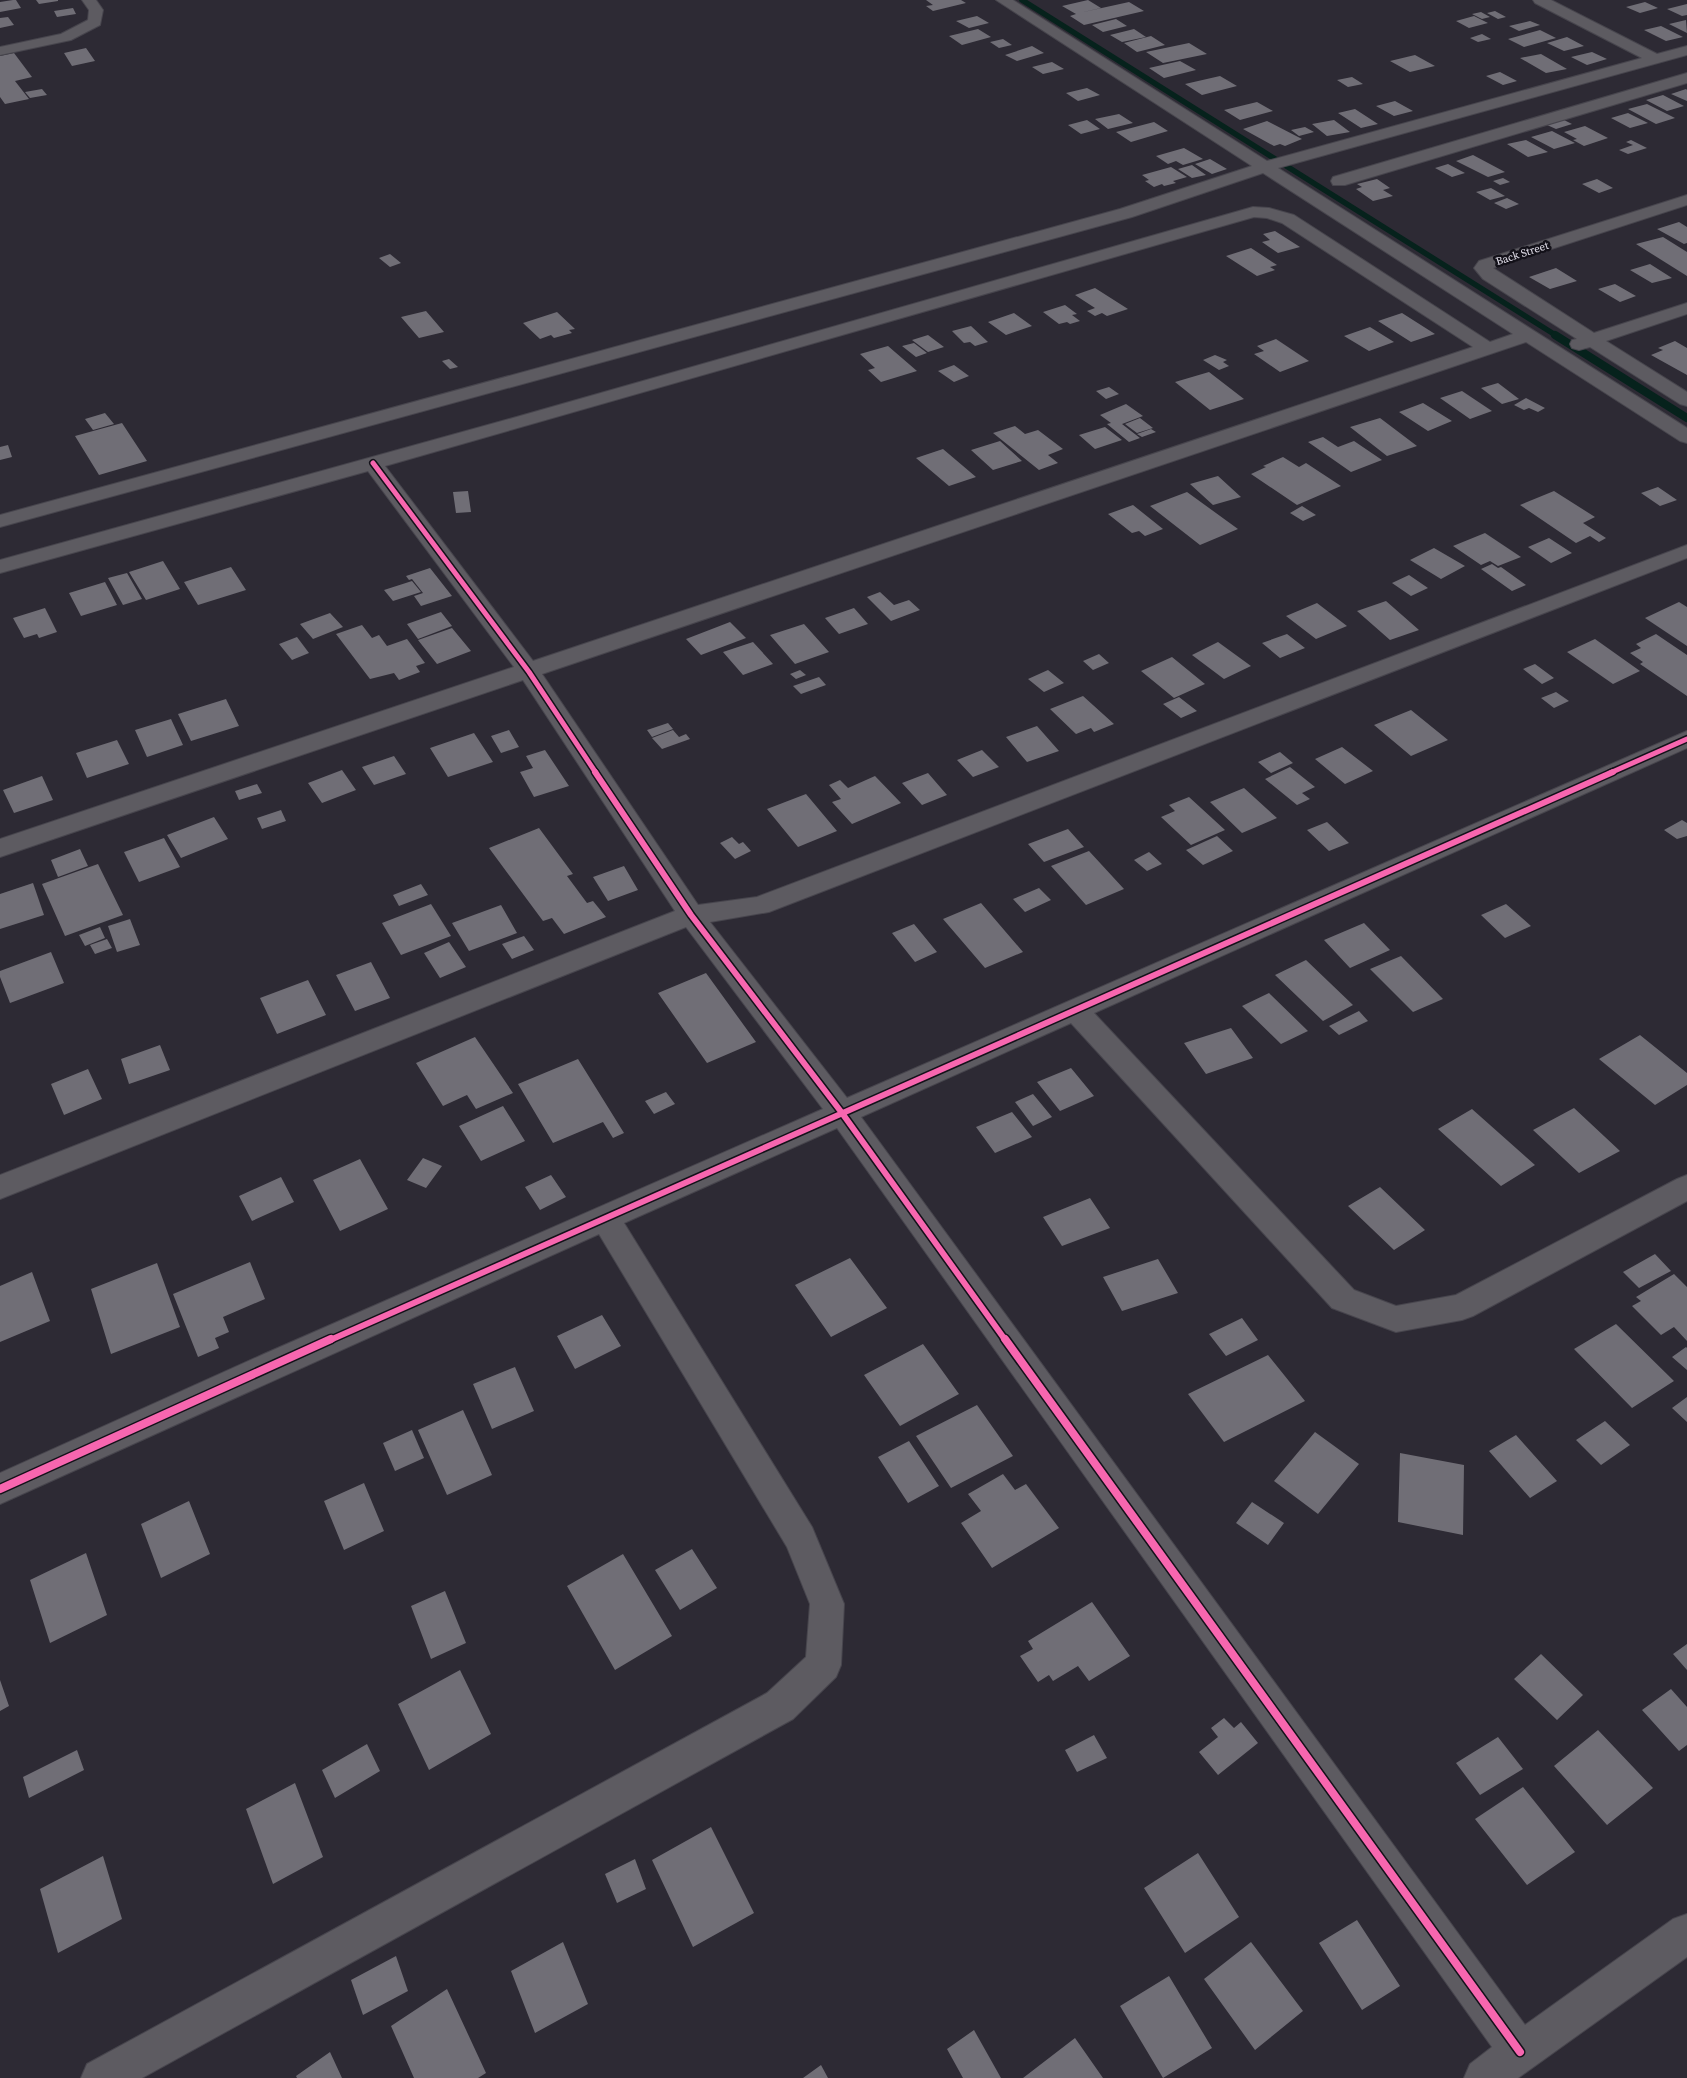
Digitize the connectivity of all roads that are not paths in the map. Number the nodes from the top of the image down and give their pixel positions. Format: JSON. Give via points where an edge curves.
{"nodes":[{"id":1,"x":89,"y":0,"type":"edge"},
{"id":2,"x":1003,"y":0,"type":"edge"},
{"id":3,"x":1540,"y":0,"type":"edge"},
{"id":4,"x":1687,"y":50,"type":"edge"},
{"id":5,"x":0,"y":51,"type":"edge"},
{"id":6,"x":1656,"y":59,"type":"junction"},
{"id":7,"x":1687,"y":78,"type":"edge"},
{"id":8,"x":1265,"y":167,"type":"junction"},
{"id":9,"x":1339,"y":181,"type":"dead end"},
{"id":10,"x":1687,"y":200,"type":"edge"},
{"id":11,"x":1687,"y":308,"type":"edge"},
{"id":12,"x":1528,"y":335,"type":"junction"},
{"id":13,"x":1592,"y":340,"type":"junction"},
{"id":14,"x":1487,"y":348,"type":"junction"},
{"id":15,"x":1554,"y":353,"type":"junction"},
{"id":16,"x":1687,"y":400,"type":"edge"},
{"id":17,"x":1687,"y":437,"type":"edge"},
{"id":18,"x":373,"y":463,"type":"junction"},
{"id":19,"x":0,"y":521,"type":"edge"},
{"id":20,"x":1687,"y":551,"type":"edge"},
{"id":21,"x":0,"y":567,"type":"edge"},
{"id":22,"x":528,"y":672,"type":"junction"},
{"id":23,"x":1687,"y":739,"type":"edge"},
{"id":24,"x":0,"y":848,"type":"edge"},
{"id":25,"x":691,"y":916,"type":"junction"},
{"id":26,"x":1076,"y":1011,"type":"junction"},
{"id":27,"x":842,"y":1113,"type":"junction"},
{"id":28,"x":0,"y":1187,"type":"edge"},
{"id":29,"x":1687,"y":1188,"type":"edge"},
{"id":30,"x":605,"y":1218,"type":"junction"},
{"id":31,"x":0,"y":1490,"type":"edge"},
{"id":32,"x":1687,"y":1933,"type":"edge"},
{"id":33,"x":1520,"y":2052,"type":"junction"},
{"id":34,"x":101,"y":2078,"type":"edge"},
{"id":35,"x":1484,"y":2078,"type":"edge"}],
"edges":[{"from":1,"to":5,"type":"street","via":[[96,10],[95,22],[66,37]]},
{"from":2,"to":8,"type":"street"},
{"from":3,"to":6,"type":"street"},
{"from":4,"to":6,"type":"street"},
{"from":6,"to":8,"type":"street"},
{"from":7,"to":9,"type":"street"},
{"from":8,"to":12,"type":"street"},
{"from":8,"to":19,"type":"street","via":[[1126,213]]},
{"from":10,"to":13,"type":"street","name":"Back Street","via":[[1485,264],[1483,268],[1489,275]]},
{"from":11,"to":13,"type":"street"},
{"from":12,"to":14,"type":"street"},
{"from":12,"to":15,"type":"street"},
{"from":13,"to":15,"type":"street"},
{"from":13,"to":16,"type":"street"},
{"from":14,"to":18,"type":"street","via":[[1288,219],[1252,212]]},
{"from":14,"to":22,"type":"street"},
{"from":15,"to":17,"type":"street"},
{"from":18,"to":21,"type":"street"},
{"from":18,"to":22,"type":"street"},
{"from":20,"to":25,"type":"street","via":[[760,906]]},
{"from":22,"to":24,"type":"street"},
{"from":22,"to":25,"type":"street"},
{"from":23,"to":26,"type":"street"},
{"from":25,"to":27,"type":"street"},
{"from":25,"to":28,"type":"street"},
{"from":26,"to":27,"type":"street"},
{"from":26,"to":29,"type":"street","via":[[1343,1299],[1396,1320],[1462,1307]]},
{"from":27,"to":30,"type":"street"},
{"from":27,"to":33,"type":"street"},
{"from":30,"to":31,"type":"street"},
{"from":30,"to":34,"type":"street","via":[[800,1538],[827,1604],[823,1665],[780,1706]]},
{"from":32,"to":33,"type":"street"},
{"from":33,"to":35,"type":"street"}]}
